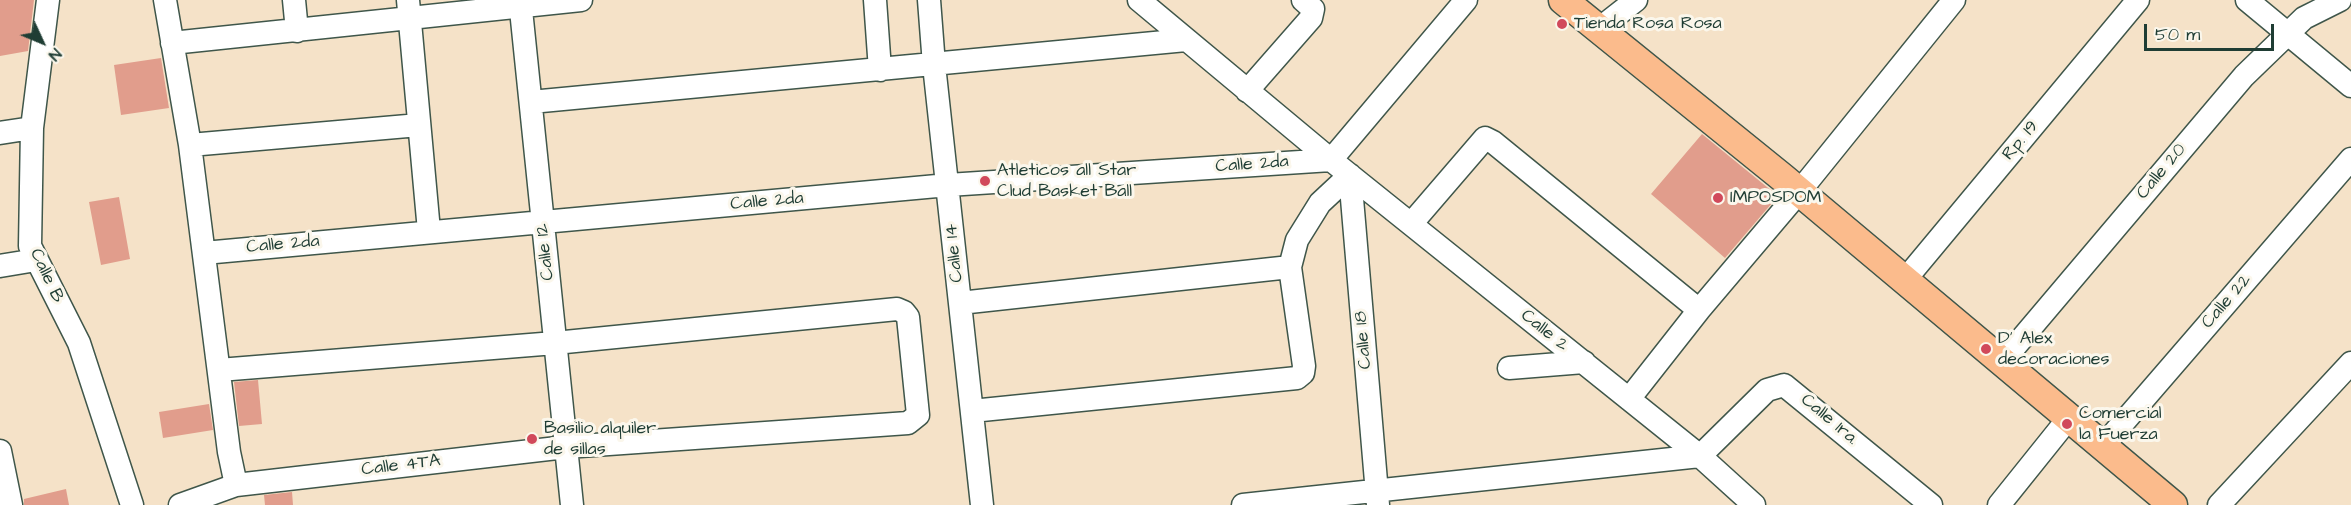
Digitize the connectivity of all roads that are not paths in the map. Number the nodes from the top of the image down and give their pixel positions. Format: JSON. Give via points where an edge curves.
{"nodes":[{"id":1,"x":48,"y":0,"type":"edge"},
{"id":2,"x":165,"y":0,"type":"edge"},
{"id":3,"x":294,"y":0,"type":"edge"},
{"id":4,"x":581,"y":0,"type":"edge"},
{"id":5,"x":875,"y":0,"type":"edge"},
{"id":6,"x":929,"y":0,"type":"edge"},
{"id":7,"x":1139,"y":0,"type":"edge"},
{"id":8,"x":1303,"y":0,"type":"edge"},
{"id":9,"x":1466,"y":0,"type":"edge"},
{"id":10,"x":1563,"y":0,"type":"edge"},
{"id":11,"x":1636,"y":0,"type":"edge"},
{"id":12,"x":1954,"y":0,"type":"edge"},
{"id":13,"x":2138,"y":0,"type":"edge"},
{"id":14,"x":2247,"y":0,"type":"edge"},
{"id":15,"x":2340,"y":0,"type":"edge"},
{"id":16,"x":521,"y":4,"type":"edge"},
{"id":17,"x":408,"y":10,"type":"edge"},
{"id":18,"x":1599,"y":29,"type":"junction"},
{"id":19,"x":297,"y":31,"type":"junction"},
{"id":20,"x":2288,"y":32,"type":"junction"},
{"id":21,"x":1186,"y":40,"type":"junction"},
{"id":22,"x":172,"y":43,"type":"junction"},
{"id":23,"x":934,"y":65,"type":"junction"},
{"id":24,"x":880,"y":70,"type":"junction"},
{"id":25,"x":2351,"y":86,"type":"edge"},
{"id":26,"x":1247,"y":91,"type":"junction"},
{"id":27,"x":531,"y":102,"type":"junction"},
{"id":28,"x":419,"y":124,"type":"junction"},
{"id":29,"x":32,"y":128,"type":"junction"},
{"id":30,"x":0,"y":133,"type":"edge"},
{"id":31,"x":190,"y":146,"type":"junction"},
{"id":32,"x":2351,"y":159,"type":"edge"},
{"id":33,"x":1331,"y":160,"type":"junction"},
{"id":34,"x":1350,"y":175,"type":"junction"},
{"id":35,"x":948,"y":185,"type":"junction"},
{"id":36,"x":1799,"y":192,"type":"junction"},
{"id":37,"x":543,"y":220,"type":"junction"},
{"id":38,"x":1411,"y":224,"type":"junction"},
{"id":39,"x":429,"y":231,"type":"junction"},
{"id":40,"x":204,"y":253,"type":"junction"},
{"id":41,"x":36,"y":260,"type":"junction"},
{"id":42,"x":0,"y":266,"type":"edge"},
{"id":43,"x":1290,"y":267,"type":"junction"},
{"id":44,"x":1904,"y":282,"type":"junction"},
{"id":45,"x":960,"y":303,"type":"junction"},
{"id":46,"x":1699,"y":310,"type":"junction"},
{"id":47,"x":555,"y":343,"type":"junction"},
{"id":48,"x":1584,"y":362,"type":"junction"},
{"id":49,"x":2001,"y":363,"type":"junction"},
{"id":50,"x":2351,"y":363,"type":"edge"},
{"id":51,"x":1509,"y":368,"type":"dead end"},
{"id":52,"x":219,"y":370,"type":"junction"},
{"id":53,"x":1629,"y":399,"type":"junction"},
{"id":54,"x":972,"y":411,"type":"junction"},
{"id":55,"x":2068,"y":419,"type":"junction"},
{"id":56,"x":2103,"y":446,"type":"junction"},
{"id":57,"x":566,"y":447,"type":"junction"},
{"id":58,"x":0,"y":451,"type":"edge"},
{"id":59,"x":1700,"y":456,"type":"junction"},
{"id":60,"x":236,"y":484,"type":"junction"},
{"id":61,"x":1377,"y":498,"type":"edge"},
{"id":62,"x":2165,"y":503,"type":"edge"},
{"id":63,"x":11,"y":505,"type":"edge"},
{"id":64,"x":132,"y":505,"type":"edge"},
{"id":65,"x":180,"y":505,"type":"edge"},
{"id":66,"x":572,"y":505,"type":"edge"},
{"id":67,"x":982,"y":505,"type":"edge"},
{"id":68,"x":1243,"y":505,"type":"edge"},
{"id":69,"x":1754,"y":505,"type":"edge"},
{"id":70,"x":1931,"y":505,"type":"edge"},
{"id":71,"x":1999,"y":505,"type":"edge"},
{"id":72,"x":2219,"y":505,"type":"edge"}],
"edges":[{"from":1,"to":29,"type":"street","name":"Calle B"},
{"from":2,"to":22,"type":"street"},
{"from":3,"to":19,"type":"street"},
{"from":4,"to":16,"type":"street"},
{"from":5,"to":24,"type":"street"},
{"from":6,"to":23,"type":"street","name":"Calle 14"},
{"from":7,"to":21,"type":"street","name":"Calle 2"},
{"from":8,"to":26,"type":"street","via":[[1313,9],[1311,18]]},
{"from":9,"to":33,"type":"street"},
{"from":10,"to":18,"type":"main road"},
{"from":11,"to":18,"type":"street"},
{"from":12,"to":36,"type":"street"},
{"from":13,"to":44,"type":"street","name":"Rp. 19"},
{"from":14,"to":20,"type":"street"},
{"from":15,"to":20,"type":"street","name":"Calle 20","via":[[2304,18]]},
{"from":16,"to":17,"type":"street"},
{"from":16,"to":27,"type":"street","name":"Calle 12"},
{"from":17,"to":19,"type":"street"},
{"from":17,"to":28,"type":"street"},
{"from":18,"to":36,"type":"main road"},
{"from":19,"to":22,"type":"street"},
{"from":20,"to":25,"type":"street"},
{"from":20,"to":49,"type":"street","name":"Calle 20","via":[[2244,76]]},
{"from":21,"to":23,"type":"street"},
{"from":21,"to":26,"type":"street","name":"Calle 2"},
{"from":22,"to":31,"type":"street"},
{"from":23,"to":24,"type":"street"},
{"from":23,"to":35,"type":"street","name":"Calle 14"},
{"from":24,"to":27,"type":"street"},
{"from":26,"to":33,"type":"street","name":"Calle 2"},
{"from":27,"to":37,"type":"street","name":"Calle 12"},
{"from":28,"to":31,"type":"street"},
{"from":28,"to":39,"type":"street"},
{"from":29,"to":30,"type":"street"},
{"from":29,"to":41,"type":"street","name":"Calle B","via":[[30,246]]},
{"from":31,"to":40,"type":"street"},
{"from":32,"to":56,"type":"street","name":"Calle 22"},
{"from":33,"to":34,"type":"street","name":"Calle 2"},
{"from":33,"to":35,"type":"street","name":"Calle 2da"},
{"from":34,"to":38,"type":"street","name":"Calle 2"},
{"from":34,"to":43,"type":"street","via":[[1320,204],[1297,240]]},
{"from":34,"to":61,"type":"street","name":"Calle 18"},
{"from":35,"to":37,"type":"street","name":"Calle 2da"},
{"from":35,"to":45,"type":"street","name":"Calle 14"},
{"from":36,"to":44,"type":"main road"},
{"from":36,"to":46,"type":"street"},
{"from":37,"to":39,"type":"street","name":"Calle 2da"},
{"from":37,"to":47,"type":"street","name":"Calle 12"},
{"from":38,"to":46,"type":"street","via":[[1485,138]]},
{"from":38,"to":48,"type":"street","name":"Calle 2"},
{"from":39,"to":40,"type":"street","name":"Calle 2da"},
{"from":40,"to":52,"type":"street"},
{"from":41,"to":42,"type":"street"},
{"from":41,"to":64,"type":"street","name":"Calle B","via":[[79,343]]},
{"from":43,"to":45,"type":"street"},
{"from":43,"to":54,"type":"street","via":[[1304,366],[1297,378]]},
{"from":44,"to":49,"type":"main road"},
{"from":45,"to":54,"type":"street","name":"Calle 14"},
{"from":46,"to":53,"type":"street"},
{"from":47,"to":52,"type":"street"},
{"from":47,"to":57,"type":"street","name":"Calle 12"},
{"from":47,"to":57,"type":"street","name":"Calle 4TA","via":[[897,309],[908,317],[918,415],[908,423]]},
{"from":48,"to":51,"type":"street"},
{"from":48,"to":53,"type":"street","name":"Calle 2"},
{"from":49,"to":55,"type":"main road"},
{"from":50,"to":72,"type":"street"},
{"from":52,"to":60,"type":"street"},
{"from":53,"to":59,"type":"street","name":"Calle 2"},
{"from":54,"to":67,"type":"street","name":"Calle 14"},
{"from":55,"to":56,"type":"main road"},
{"from":55,"to":71,"type":"street"},
{"from":56,"to":62,"type":"main road"},
{"from":57,"to":60,"type":"street","name":"Calle 4TA"},
{"from":57,"to":66,"type":"street","name":"Calle 12"},
{"from":58,"to":63,"type":"street"},
{"from":59,"to":61,"type":"street"},
{"from":59,"to":69,"type":"street","name":"Calle 2"},
{"from":59,"to":70,"type":"street","name":"Calle 1ra.","via":[[1767,390],[1784,385]]},
{"from":60,"to":65,"type":"street","name":"Calle 4TA"},
{"from":61,"to":68,"type":"street"}]}
